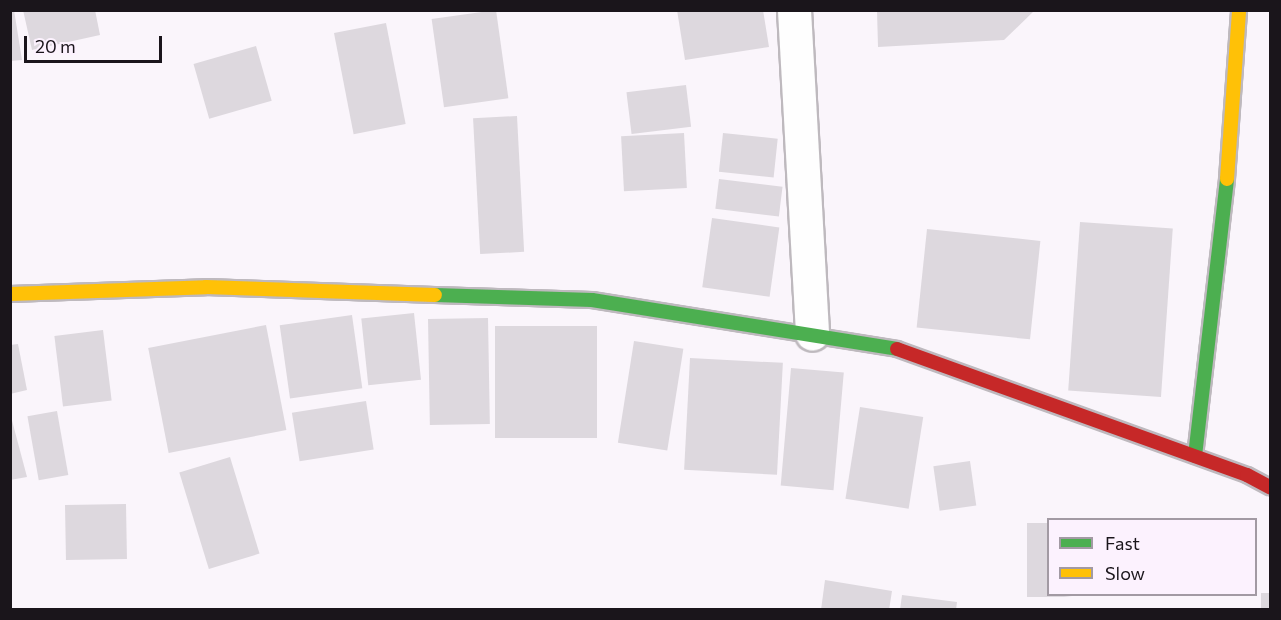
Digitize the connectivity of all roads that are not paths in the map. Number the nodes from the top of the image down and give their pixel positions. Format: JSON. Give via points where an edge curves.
{"nodes":[{"id":1,"x":794,"y":10,"type":"edge"},
{"id":2,"x":1239,"y":10,"type":"edge"},
{"id":3,"x":10,"y":294,"type":"edge"},
{"id":4,"x":812,"y":334,"type":"junction"},
{"id":5,"x":1195,"y":456,"type":"junction"},
{"id":6,"x":1270,"y":487,"type":"edge"}],
"edges":[{"from":1,"to":4,"type":"street"},
{"from":2,"to":5,"type":"main road","via":[[1228,169]]},
{"from":3,"to":4,"type":"main road","via":[[206,287],[592,300]]},
{"from":4,"to":5,"type":"main road","via":[[884,344]]},
{"from":5,"to":6,"type":"main road"}]}
